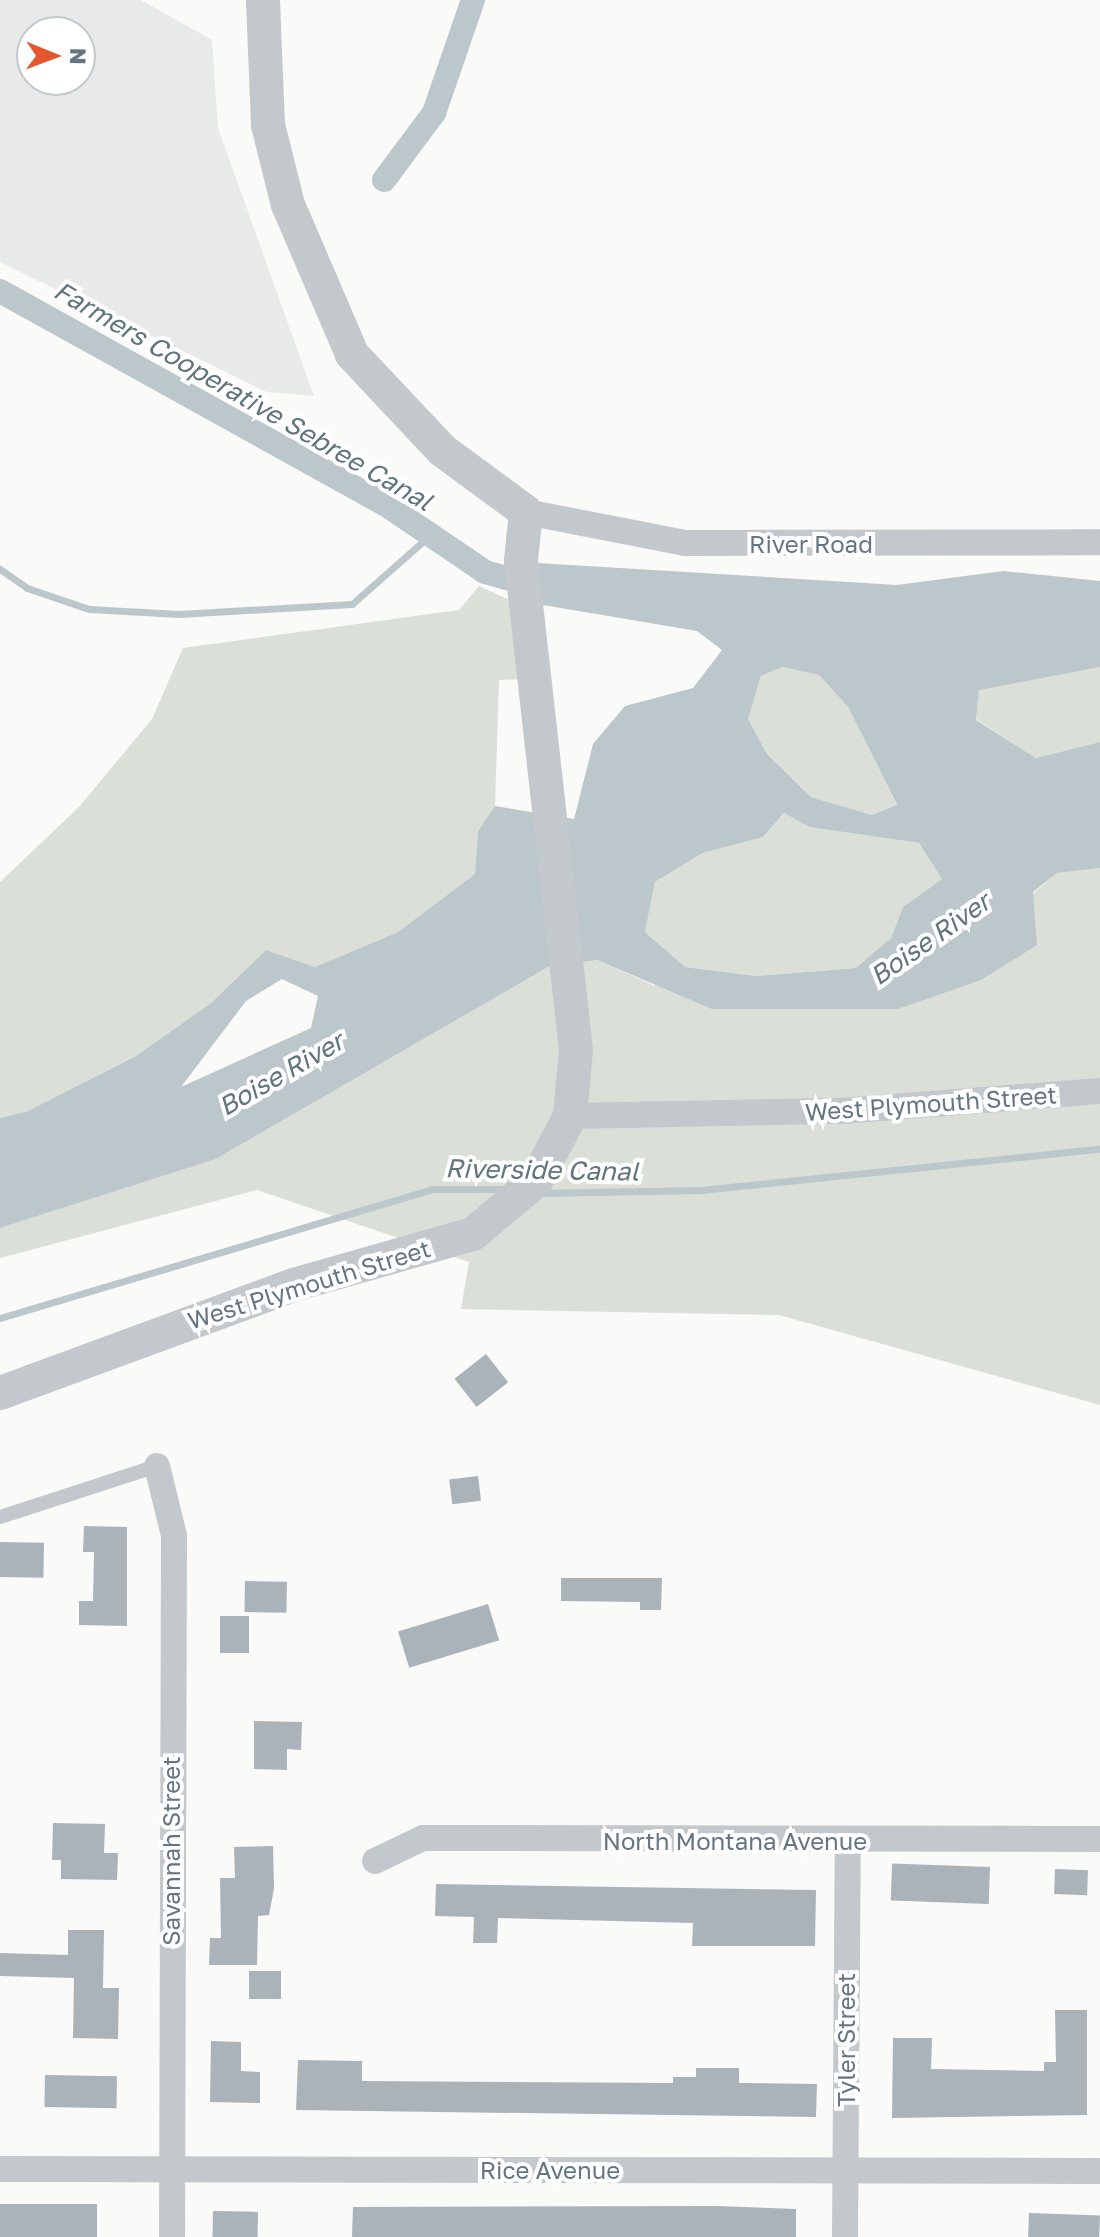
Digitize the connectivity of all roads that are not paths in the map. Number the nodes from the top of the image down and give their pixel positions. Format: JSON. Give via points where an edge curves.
{"nodes":[{"id":1,"x":263,"y":0,"type":"edge"},
{"id":2,"x":526,"y":512,"type":"junction"},
{"id":3,"x":1100,"y":542,"type":"edge"},
{"id":4,"x":1100,"y":1091,"type":"edge"},
{"id":5,"x":570,"y":1116,"type":"junction"},
{"id":6,"x":0,"y":1393,"type":"edge"},
{"id":7,"x":157,"y":1466,"type":"joint"},
{"id":8,"x":0,"y":1517,"type":"edge"},
{"id":9,"x":1100,"y":1839,"type":"edge"},
{"id":10,"x":848,"y":1842,"type":"junction"},
{"id":11,"x":375,"y":1861,"type":"dead end"},
{"id":12,"x":0,"y":2169,"type":"edge"},
{"id":13,"x":171,"y":2169,"type":"junction"},
{"id":14,"x":845,"y":2171,"type":"junction"},
{"id":15,"x":1100,"y":2171,"type":"edge"},
{"id":16,"x":172,"y":2237,"type":"edge"},
{"id":17,"x":845,"y":2237,"type":"edge"}],
"edges":[{"from":1,"to":2,"type":"street","via":[[268,125],[288,205],[352,354],[442,450]]},
{"from":2,"to":3,"type":"street","name":"River Road","via":[[685,543]]},
{"from":2,"to":5,"type":"street","name":"West Plymouth Street","via":[[521,560],[576,1050]]},
{"from":4,"to":5,"type":"street","name":"West Plymouth Street","via":[[841,1111]]},
{"from":5,"to":6,"type":"street","name":"West Plymouth Street","via":[[525,1193],[473,1234],[244,1302]]},
{"from":7,"to":8,"type":"lane"},
{"from":7,"to":13,"type":"street","name":"Savannah Street","via":[[174,1536]]},
{"from":9,"to":10,"type":"street","name":"North Montana Avenue"},
{"from":10,"to":11,"type":"street","name":"North Montana Avenue","via":[[423,1838]]},
{"from":10,"to":14,"type":"street","name":"Tyler Street"},
{"from":12,"to":13,"type":"street","name":"Rice Avenue"},
{"from":13,"to":14,"type":"street","name":"Rice Avenue"},
{"from":13,"to":16,"type":"street","name":"Savannah Street"},
{"from":14,"to":15,"type":"street","name":"Rice Avenue"},
{"from":14,"to":17,"type":"street","name":"Tyler Street"}]}
